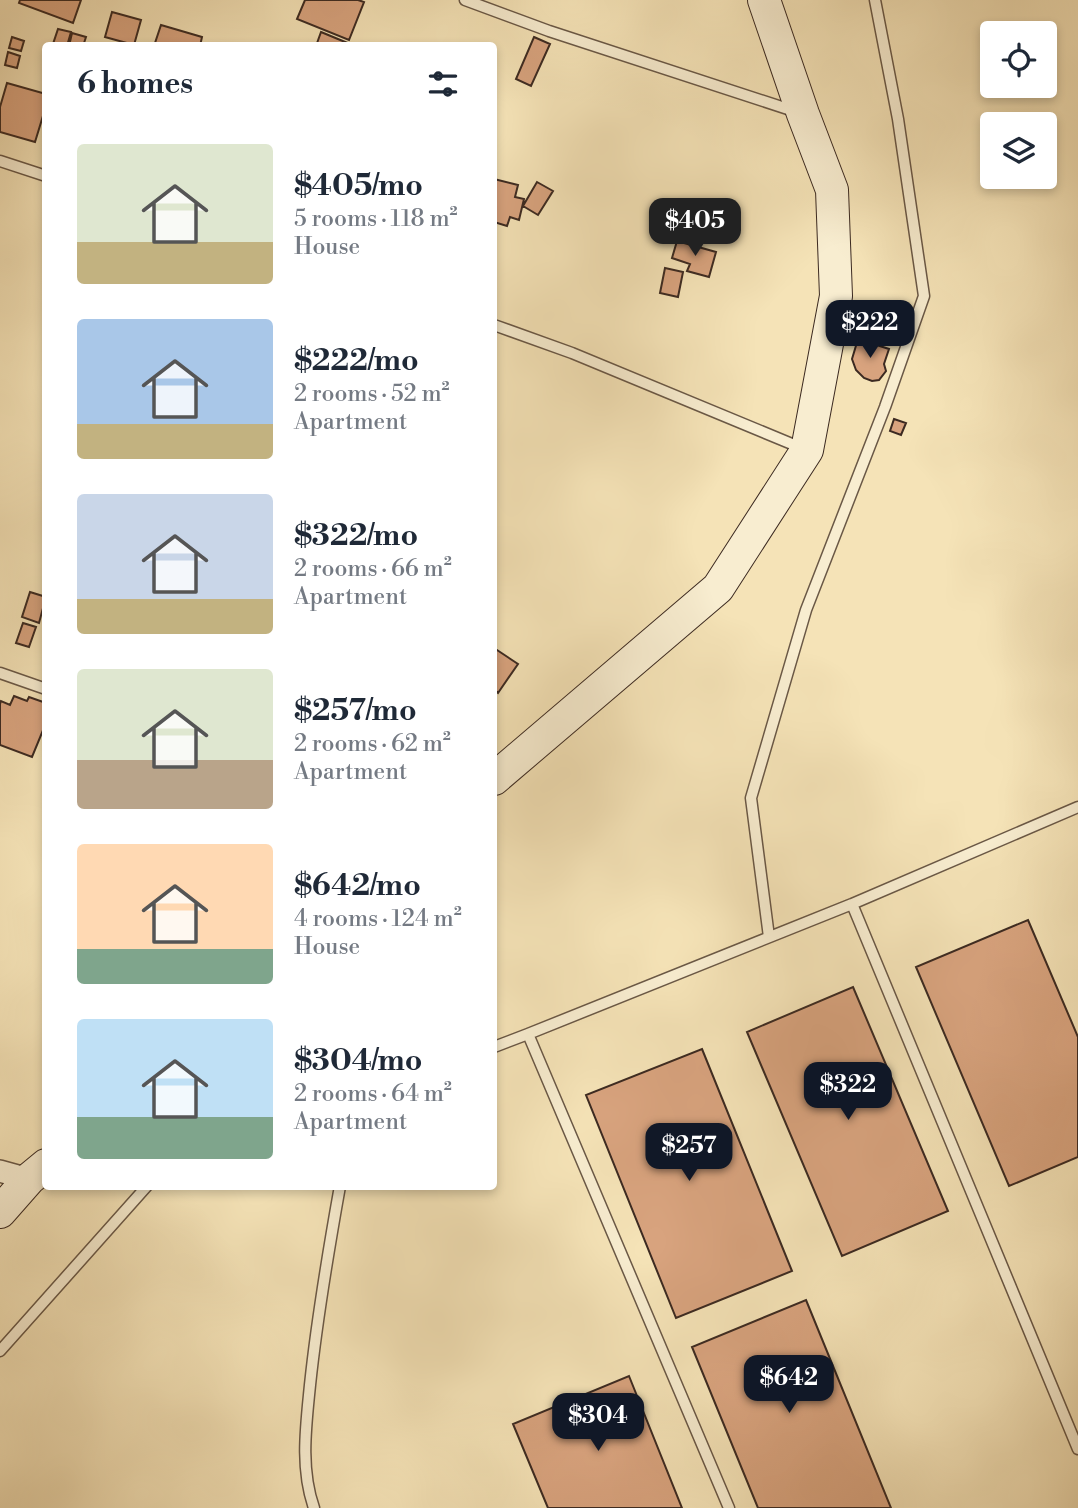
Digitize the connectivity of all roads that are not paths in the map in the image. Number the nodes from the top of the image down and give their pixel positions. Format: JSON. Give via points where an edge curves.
{"nodes":[{"id":1,"x":464,"y":0,"type":"edge"},
{"id":2,"x":764,"y":0,"type":"edge"},
{"id":3,"x":875,"y":0,"type":"edge"},
{"id":4,"x":803,"y":114,"type":"junction"},
{"id":5,"x":0,"y":161,"type":"edge"},
{"id":6,"x":42,"y":175,"type":"edge"},
{"id":7,"x":497,"y":326,"type":"edge"},
{"id":8,"x":807,"y":450,"type":"junction"},
{"id":9,"x":0,"y":673,"type":"edge"},
{"id":10,"x":42,"y":688,"type":"edge"},
{"id":11,"x":497,"y":776,"type":"edge"},
{"id":12,"x":1078,"y":807,"type":"edge"},
{"id":13,"x":852,"y":904,"type":"junction"},
{"id":14,"x":769,"y":937,"type":"junction"},
{"id":15,"x":528,"y":1034,"type":"junction"},
{"id":16,"x":497,"y":1046,"type":"edge"},
{"id":17,"x":25,"y":1172,"type":"edge"},
{"id":18,"x":143,"y":1190,"type":"edge"},
{"id":19,"x":339,"y":1190,"type":"edge"},
{"id":20,"x":0,"y":1212,"type":"edge"},
{"id":21,"x":0,"y":1351,"type":"edge"},
{"id":22,"x":1078,"y":1450,"type":"edge"},
{"id":23,"x":314,"y":1508,"type":"edge"},
{"id":24,"x":729,"y":1508,"type":"edge"}],
"edges":[{"from":1,"to":4,"type":"lane"},
{"from":2,"to":4,"type":"street"},
{"from":3,"to":14,"type":"lane","via":[[924,296],[806,610],[751,798]]},
{"from":4,"to":8,"type":"street","via":[[832,190],[836,296]]},
{"from":5,"to":6,"type":"lane"},
{"from":7,"to":8,"type":"lane","via":[[572,352]]},
{"from":8,"to":11,"type":"street","via":[[718,587]]},
{"from":9,"to":10,"type":"lane"},
{"from":12,"to":13,"type":"lane"},
{"from":13,"to":14,"type":"lane"},
{"from":13,"to":22,"type":"lane"},
{"from":14,"to":15,"type":"lane"},
{"from":15,"to":16,"type":"lane"},
{"from":15,"to":24,"type":"lane"},
{"from":17,"to":20,"type":"street"},
{"from":18,"to":21,"type":"lane"},
{"from":19,"to":23,"type":"lane","via":[[318,1307],[305,1444],[308,1492]]}]}
